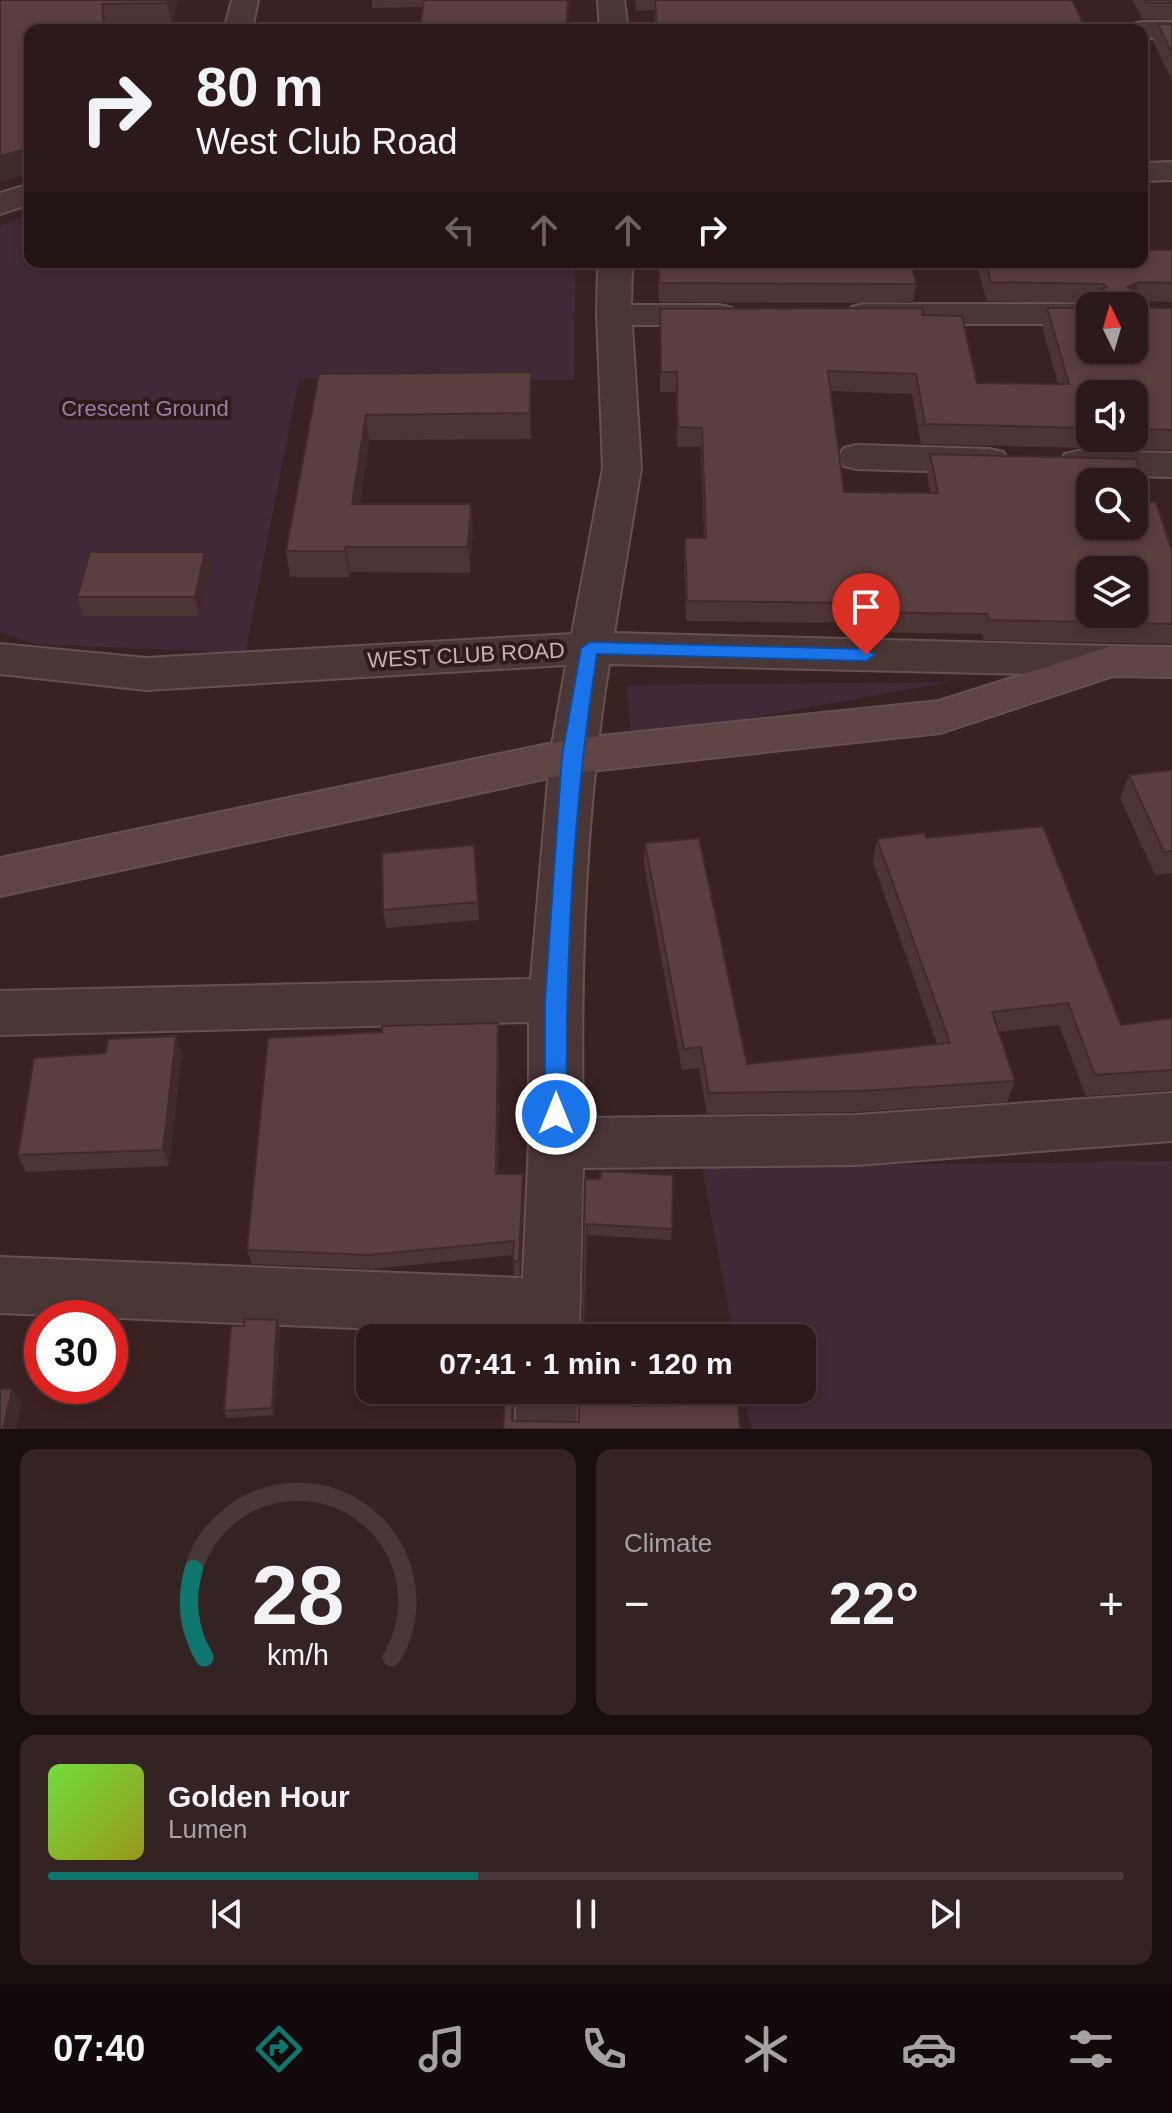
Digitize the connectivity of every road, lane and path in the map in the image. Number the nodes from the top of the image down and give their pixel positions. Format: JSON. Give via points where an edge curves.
{"nodes":[{"id":1,"x":245,"y":0,"type":"edge"},
{"id":2,"x":611,"y":0,"type":"edge"},
{"id":3,"x":239,"y":24,"type":"edge"},
{"id":4,"x":613,"y":24,"type":"edge"},
{"id":5,"x":1148,"y":30,"type":"edge"},
{"id":6,"x":1172,"y":30,"type":"edge"},
{"id":7,"x":1172,"y":171,"type":"edge"},
{"id":8,"x":1148,"y":172,"type":"edge"},
{"id":9,"x":24,"y":195,"type":"edge"},
{"id":10,"x":0,"y":204,"type":"edge"},
{"id":11,"x":615,"y":268,"type":"edge"},
{"id":12,"x":836,"y":314,"type":"edge"},
{"id":13,"x":1076,"y":314,"type":"edge"},
{"id":14,"x":614,"y":315,"type":"junction"},
{"id":15,"x":757,"y":315,"type":"edge"},
{"id":16,"x":857,"y":457,"type":"dead end"},
{"id":17,"x":1172,"y":465,"type":"edge"},
{"id":18,"x":590,"y":648,"type":"junction"},
{"id":19,"x":0,"y":659,"type":"edge"},
{"id":20,"x":1112,"y":661,"type":"junction"},
{"id":21,"x":1172,"y":662,"type":"edge"},
{"id":22,"x":572,"y":756,"type":"junction"},
{"id":23,"x":0,"y":877,"type":"edge"},
{"id":24,"x":555,"y":1000,"type":"junction"},
{"id":25,"x":0,"y":1013,"type":"edge"},
{"id":26,"x":1172,"y":1117,"type":"edge"},
{"id":27,"x":556,"y":1143,"type":"junction"},
{"id":28,"x":0,"y":1285,"type":"edge"},
{"id":29,"x":550,"y":1323,"type":"edge"},
{"id":30,"x":547,"y":1404,"type":"edge"},
{"id":31,"x":546,"y":1429,"type":"edge"}],
"edges":[{"from":1,"to":3,"type":"street"},
{"from":2,"to":4,"type":"street"},
{"from":5,"to":6,"type":"street"},
{"from":7,"to":8,"type":"street"},
{"from":9,"to":10,"type":"street"},
{"from":11,"to":14,"type":"street"},
{"from":12,"to":13,"type":"street"},
{"from":14,"to":15,"type":"street"},
{"from":14,"to":18,"type":"street","via":[[622,468]]},
{"from":16,"to":17,"type":"street"},
{"from":18,"to":19,"type":"street","name":"WEST CLUB ROAD","via":[[146,674]]},
{"from":18,"to":20,"type":"street","name":"WEST CLUB ROAD"},
{"from":18,"to":22,"type":"street"},
{"from":20,"to":21,"type":"street","name":"WEST CLUB ROAD"},
{"from":20,"to":22,"type":"street","via":[[940,717]]},
{"from":22,"to":23,"type":"street"},
{"from":22,"to":24,"type":"street"},
{"from":24,"to":25,"type":"street"},
{"from":24,"to":27,"type":"street"},
{"from":26,"to":27,"type":"street","via":[[856,1140]]},
{"from":27,"to":29,"type":"street"},
{"from":28,"to":29,"type":"street"},
{"from":30,"to":31,"type":"street"}]}
